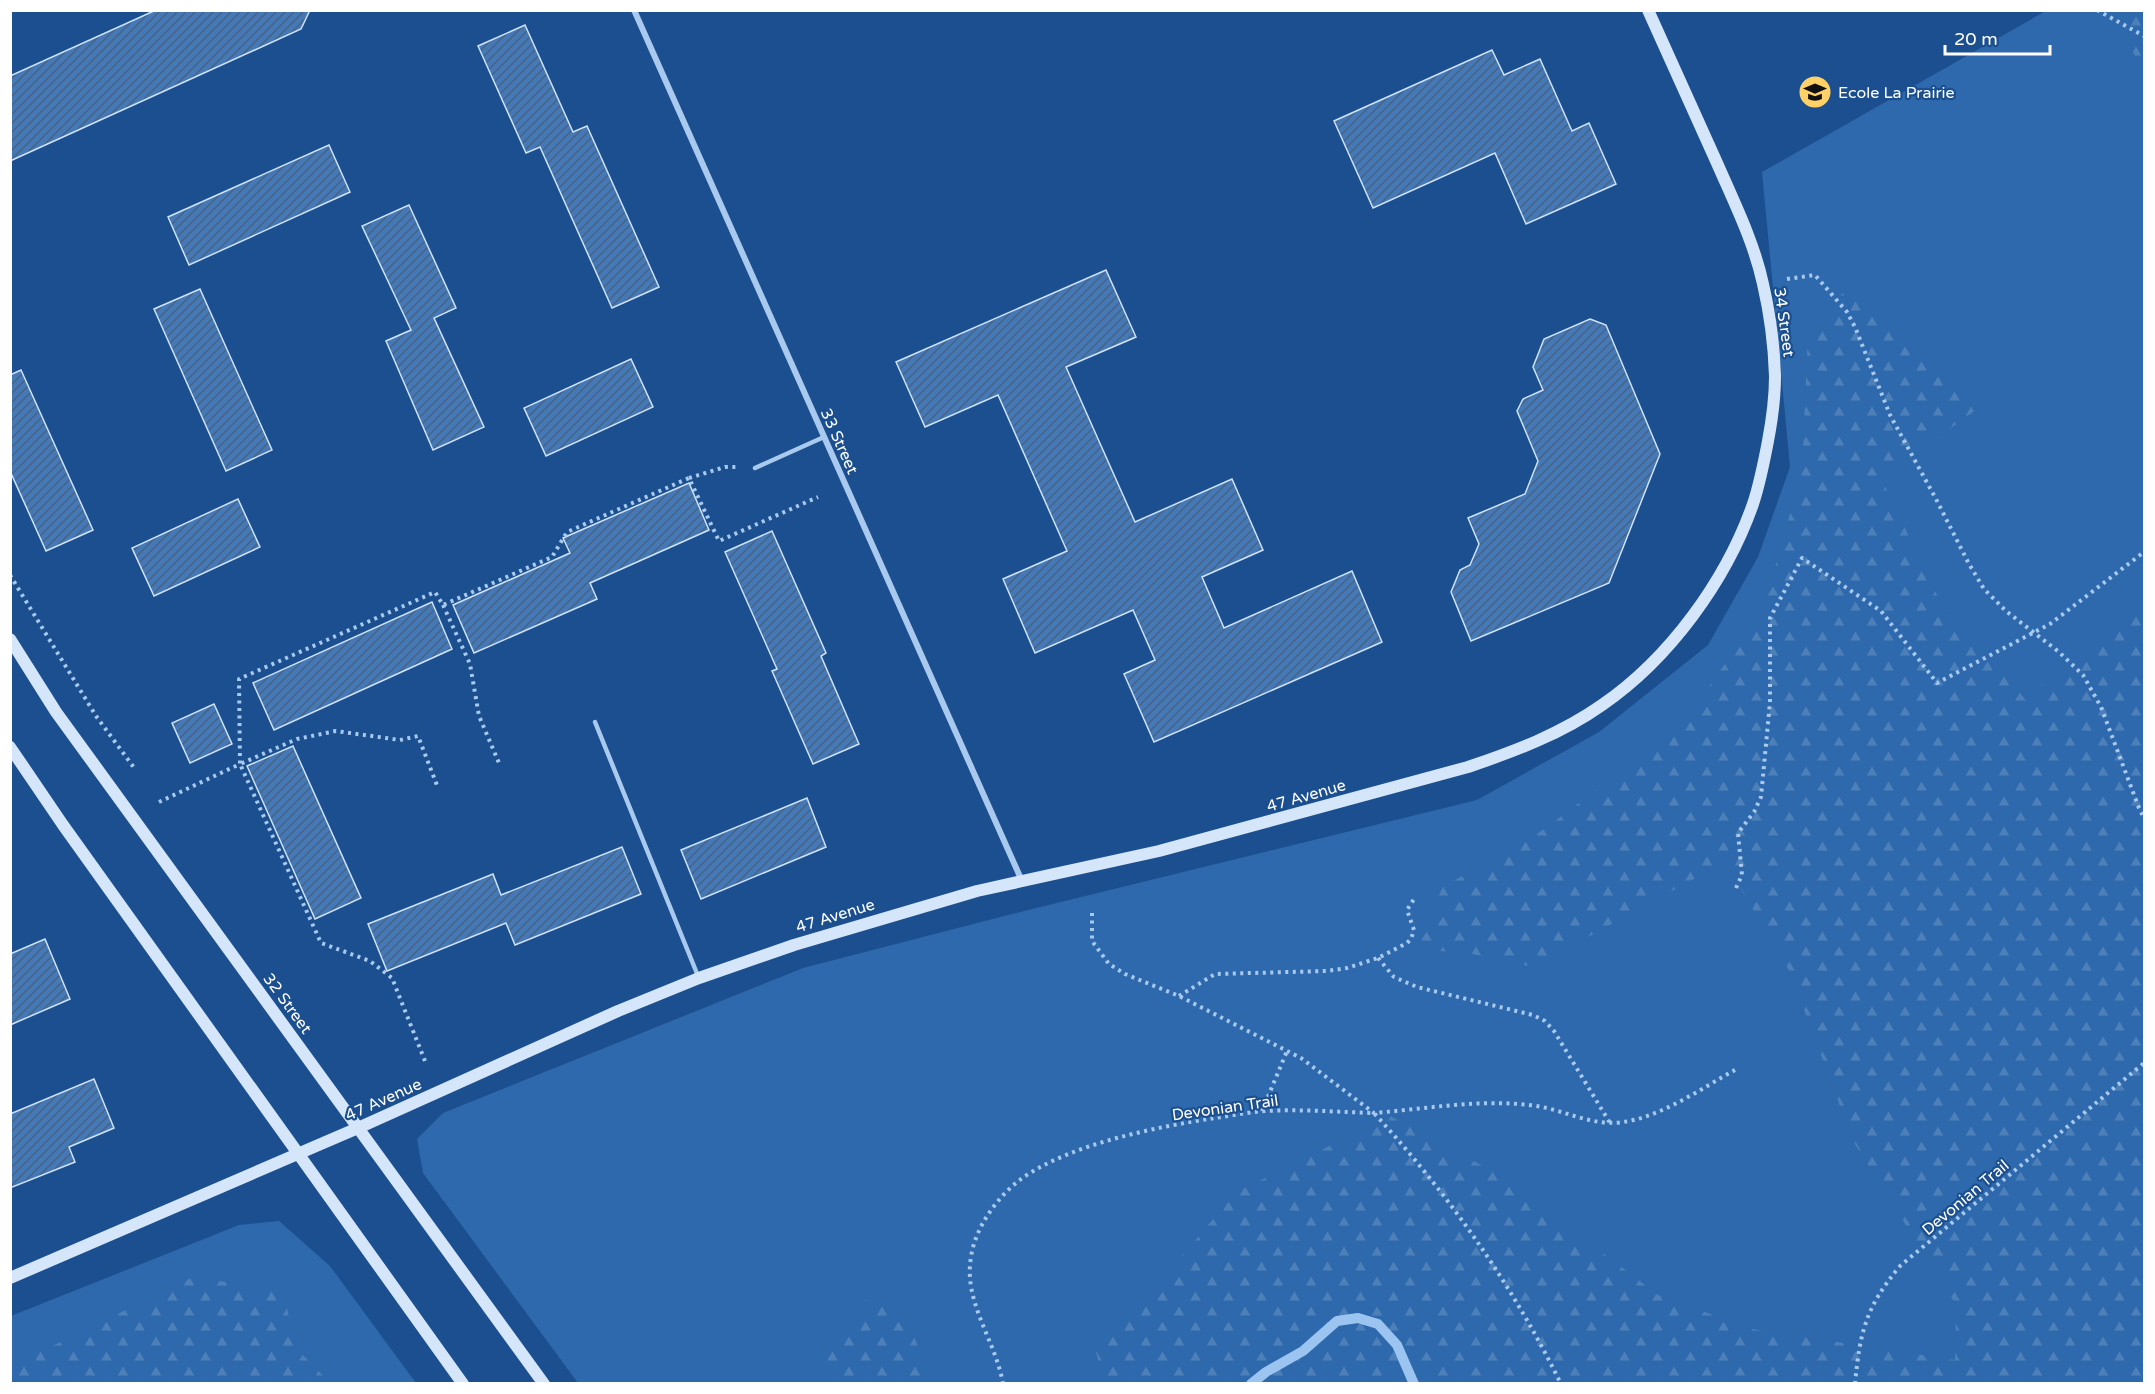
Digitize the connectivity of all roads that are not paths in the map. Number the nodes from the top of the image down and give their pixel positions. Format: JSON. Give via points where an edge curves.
{"nodes":[{"id":1,"x":634,"y":10,"type":"edge"},
{"id":2,"x":1648,"y":10,"type":"edge"},
{"id":3,"x":824,"y":437,"type":"junction"},
{"id":4,"x":754,"y":468,"type":"road end"},
{"id":5,"x":1676,"y":637,"type":"joint"},
{"id":6,"x":10,"y":639,"type":"edge"},
{"id":7,"x":595,"y":722,"type":"dead end"},
{"id":8,"x":10,"y":747,"type":"edge"},
{"id":9,"x":1022,"y":882,"type":"junction"},
{"id":10,"x":699,"y":978,"type":"junction"},
{"id":11,"x":358,"y":1128,"type":"junction"},
{"id":12,"x":299,"y":1153,"type":"junction"},
{"id":13,"x":10,"y":1278,"type":"edge"},
{"id":14,"x":463,"y":1383,"type":"edge"},
{"id":15,"x":544,"y":1383,"type":"edge"}],
"edges":[{"from":1,"to":3,"type":"street","name":"33 Street"},
{"from":2,"to":5,"type":"street","name":"34 Street","via":[[1750,243],[1763,282],[1775,378],[1771,425],[1753,504],[1712,586]]},
{"from":3,"to":4,"type":"lane"},
{"from":3,"to":9,"type":"street","name":"33 Street"},
{"from":5,"to":9,"type":"street","name":"47 Avenue","via":[[1641,675],[1602,705],[1516,751],[1229,833]]},
{"from":6,"to":11,"type":"street","name":"32 Street","via":[[56,712]]},
{"from":7,"to":10,"type":"lane"},
{"from":8,"to":12,"type":"street"},
{"from":9,"to":10,"type":"street","name":"47 Avenue","via":[[883,918]]},
{"from":10,"to":11,"type":"street","name":"47 Avenue"},
{"from":11,"to":12,"type":"street","name":"47 Avenue"},
{"from":11,"to":15,"type":"street","name":"32 Street"},
{"from":12,"to":13,"type":"street","name":"47 Avenue"},
{"from":12,"to":14,"type":"street"}]}
